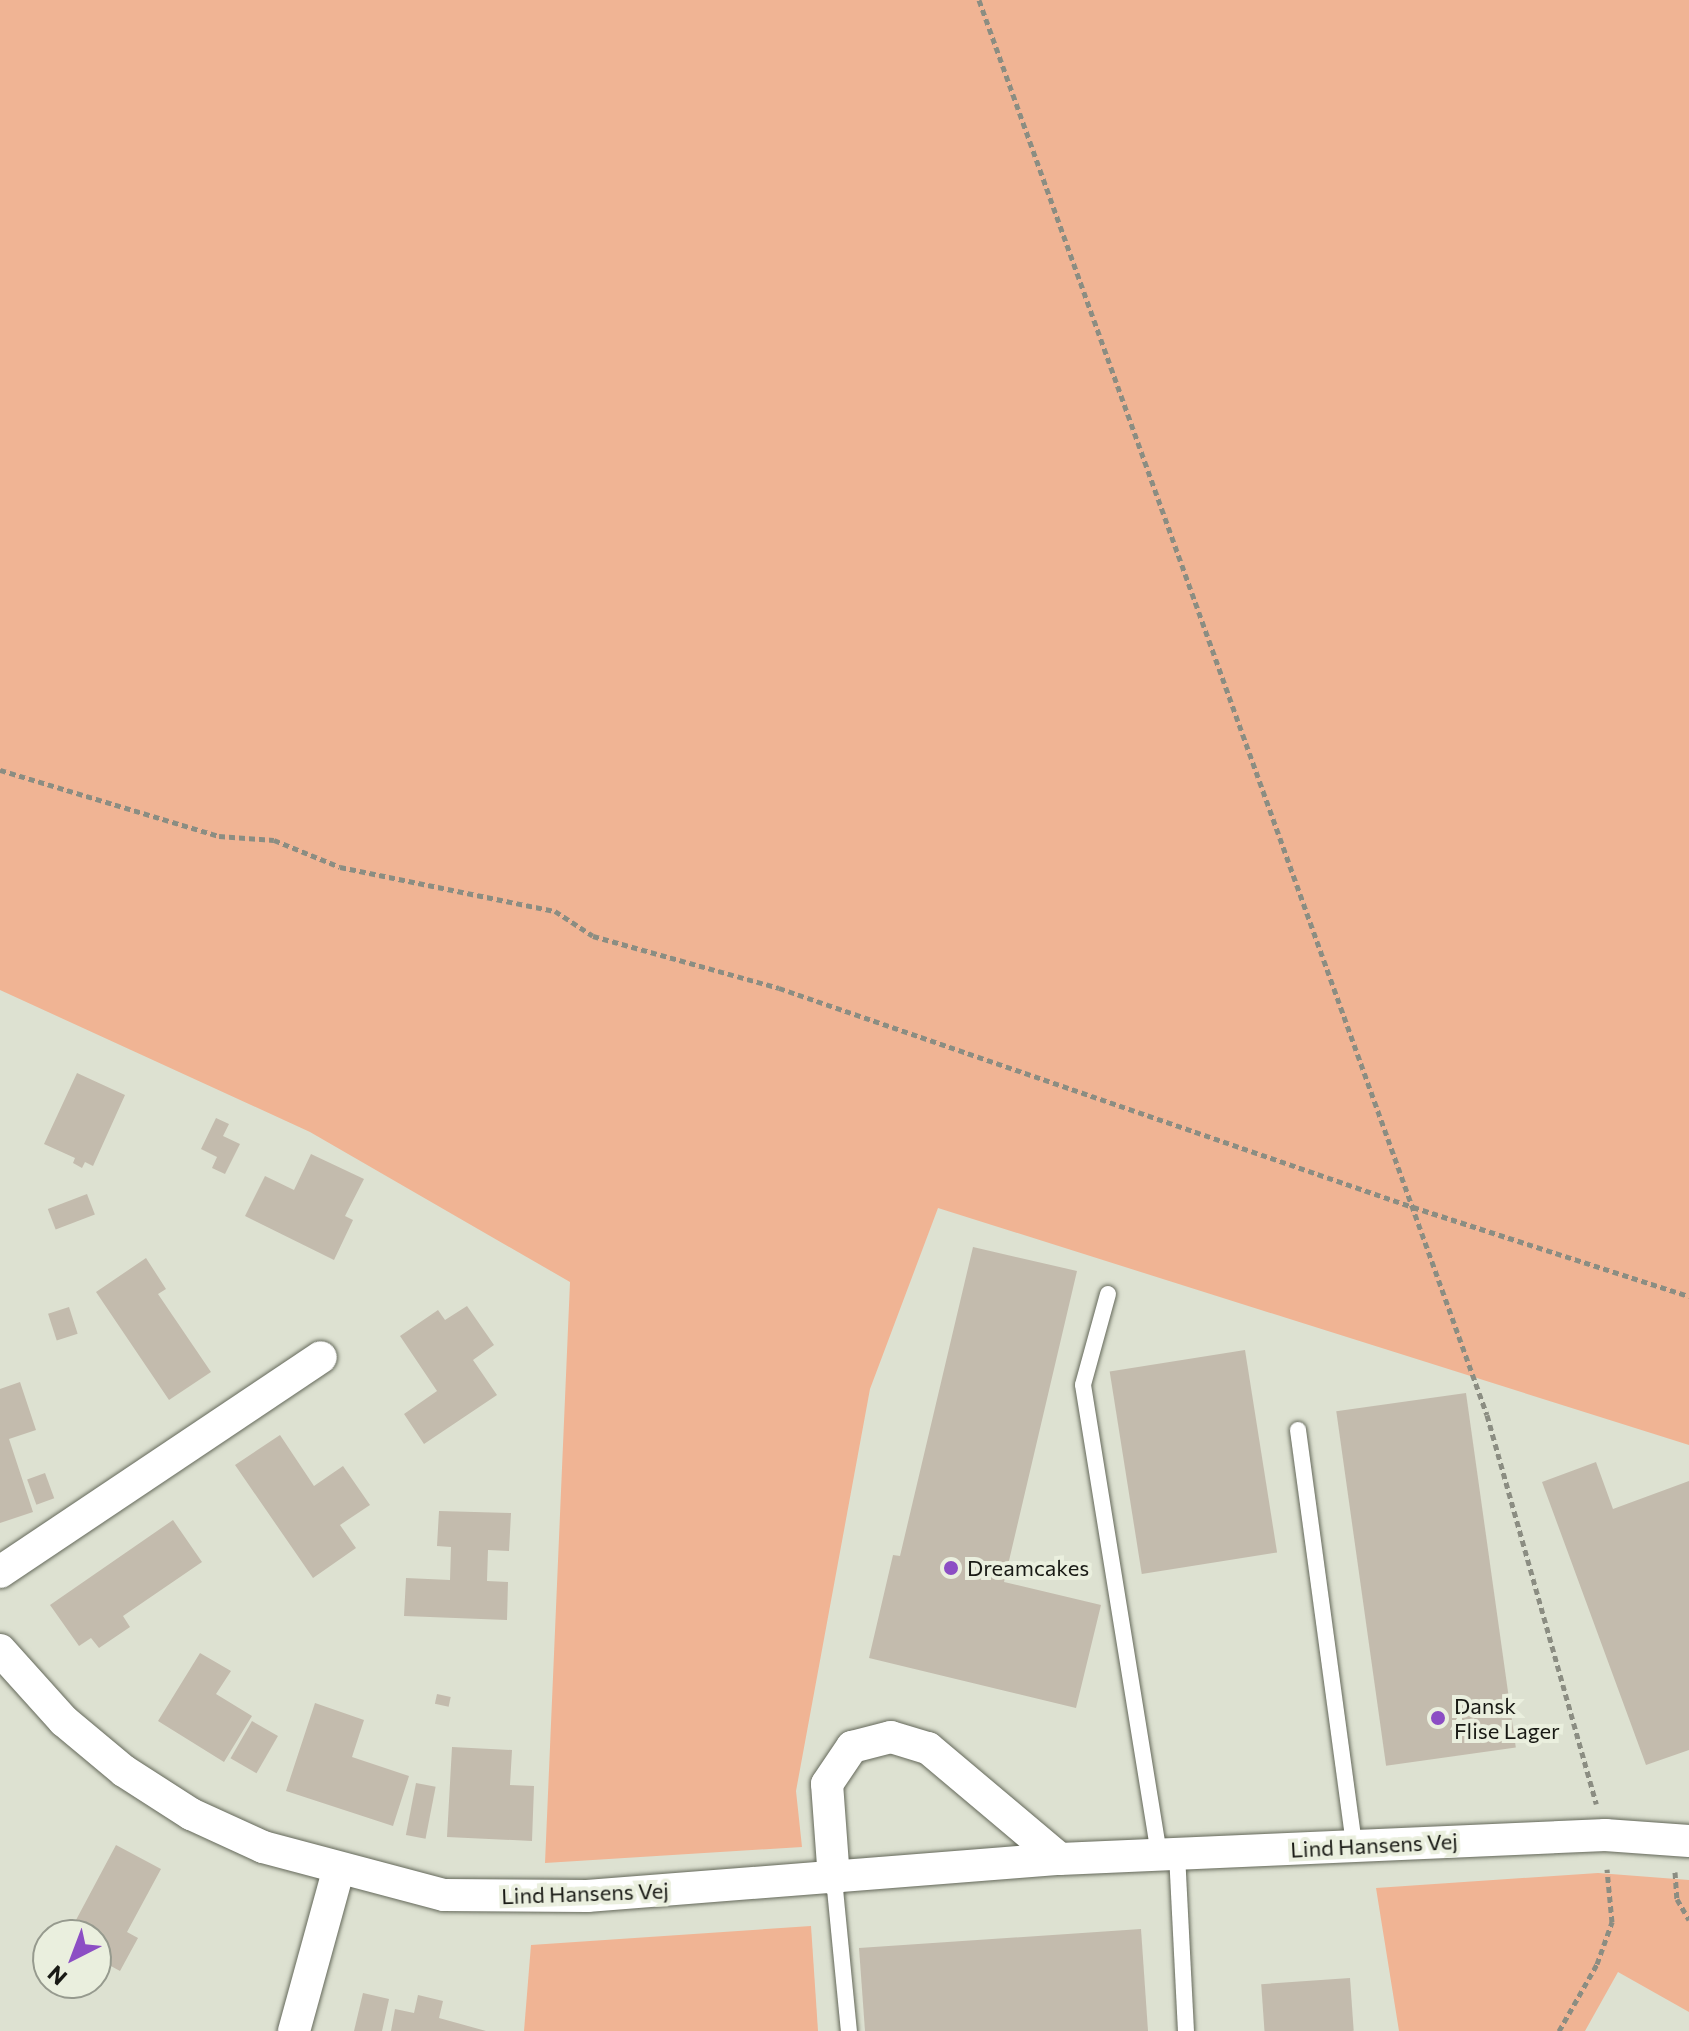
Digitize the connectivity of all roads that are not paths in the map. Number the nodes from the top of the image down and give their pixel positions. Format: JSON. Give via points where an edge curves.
{"nodes":[{"id":1,"x":1108,"y":1294,"type":"dead end"},
{"id":2,"x":321,"y":1357,"type":"dead end"},
{"id":3,"x":1298,"y":1430,"type":"dead end"},
{"id":4,"x":0,"y":1572,"type":"edge"},
{"id":5,"x":0,"y":1650,"type":"edge"},
{"id":6,"x":1680,"y":1840,"type":"edge"},
{"id":7,"x":1354,"y":1846,"type":"junction"},
{"id":8,"x":1168,"y":1854,"type":"junction"},
{"id":9,"x":1060,"y":1859,"type":"junction"},
{"id":10,"x":338,"y":1871,"type":"junction"},
{"id":11,"x":834,"y":1879,"type":"junction"},
{"id":12,"x":294,"y":2031,"type":"edge"},
{"id":13,"x":849,"y":2031,"type":"edge"},
{"id":14,"x":1186,"y":2031,"type":"edge"}],
"edges":[{"from":1,"to":8,"type":"lane","via":[[1083,1385]]},
{"from":2,"to":4,"type":"street"},
{"from":3,"to":7,"type":"lane"},
{"from":5,"to":10,"type":"street","name":"Lind Hansens Vej","via":[[64,1721],[124,1771],[191,1814]]},
{"from":6,"to":7,"type":"street","name":"Lind Hansens Vej","via":[[1605,1835]]},
{"from":7,"to":8,"type":"street","name":"Lind Hansens Vej"},
{"from":8,"to":9,"type":"street","name":"Lind Hansens Vej"},
{"from":8,"to":14,"type":"lane"},
{"from":9,"to":11,"type":"street","name":"Lind Hansens Vej"},
{"from":9,"to":11,"type":"street","via":[[928,1748],[891,1737],[852,1747],[827,1784]]},
{"from":10,"to":11,"type":"street","name":"Lind Hansens Vej","via":[[444,1895],[587,1896]]},
{"from":10,"to":12,"type":"street"},
{"from":11,"to":13,"type":"lane"}]}
